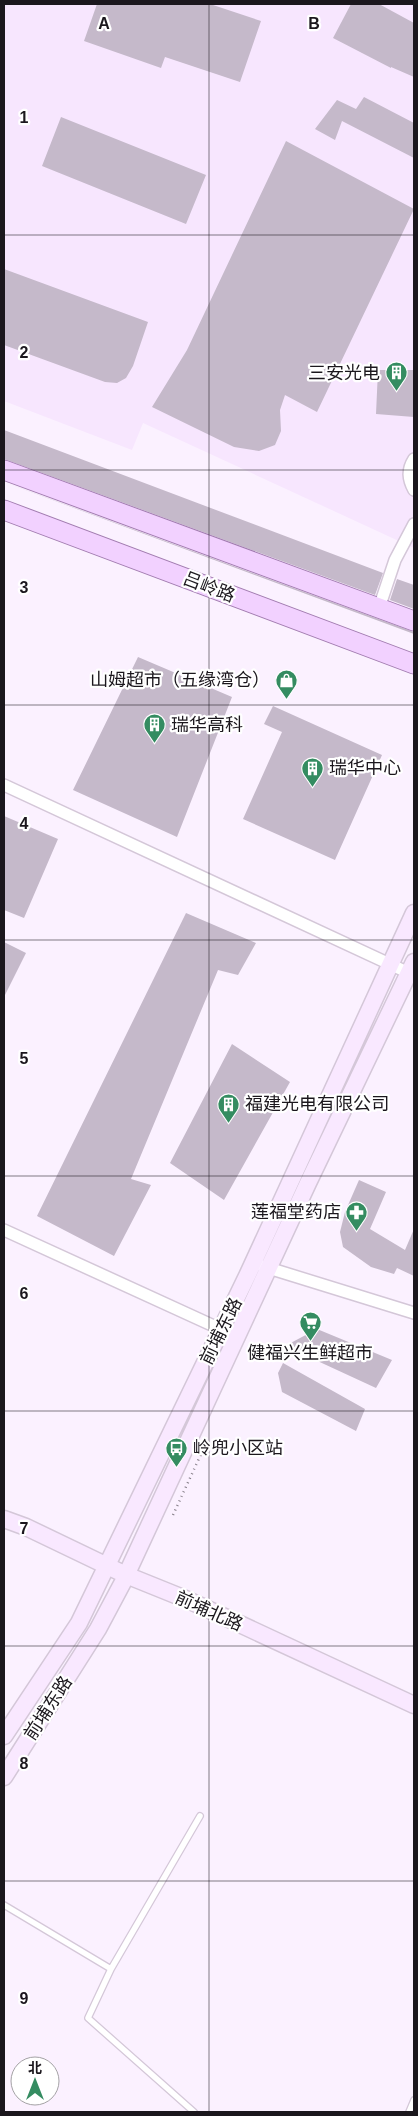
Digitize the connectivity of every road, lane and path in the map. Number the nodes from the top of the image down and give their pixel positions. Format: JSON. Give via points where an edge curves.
{"nodes":[{"id":1,"x":414,"y":459,"type":"edge"},
{"id":2,"x":4,"y":470,"type":"edge"},
{"id":3,"x":414,"y":490,"type":"edge"},
{"id":4,"x":4,"y":510,"type":"edge"},
{"id":5,"x":414,"y":524,"type":"edge"},
{"id":6,"x":379,"y":608,"type":"junction"},
{"id":7,"x":414,"y":621,"type":"edge"},
{"id":8,"x":414,"y":664,"type":"edge"},
{"id":9,"x":4,"y":785,"type":"edge"},
{"id":10,"x":414,"y":913,"type":"edge"},
{"id":11,"x":390,"y":964,"type":"junction"},
{"id":12,"x":412,"y":968,"type":"edge"},
{"id":13,"x":4,"y":1230,"type":"edge"},
{"id":14,"x":253,"y":1263,"type":"junction"},
{"id":15,"x":269,"y":1268,"type":"junction"},
{"id":16,"x":414,"y":1312,"type":"edge"},
{"id":17,"x":222,"y":1329,"type":"junction"},
{"id":18,"x":238,"y":1337,"type":"junction"},
{"id":19,"x":4,"y":1519,"type":"edge"},
{"id":20,"x":107,"y":1565,"type":"junction"},
{"id":21,"x":126,"y":1575,"type":"junction"},
{"id":22,"x":414,"y":1705,"type":"edge"},
{"id":23,"x":4,"y":1736,"type":"edge"},
{"id":24,"x":4,"y":1777,"type":"edge"},
{"id":25,"x":200,"y":1816,"type":"dead end"},
{"id":26,"x":4,"y":1905,"type":"edge"},
{"id":27,"x":110,"y":1969,"type":"junction"},
{"id":28,"x":414,"y":2100,"type":"edge"},
{"id":29,"x":194,"y":2112,"type":"edge"},
{"id":30,"x":408,"y":2112,"type":"edge"}],
"edges":[{"from":1,"to":3,"type":"street","via":[[409,476]]},
{"from":2,"to":6,"type":"main road"},
{"from":4,"to":8,"type":"main road","name":"吕岭路"},
{"from":5,"to":6,"type":"street","via":[[395,560]]},
{"from":6,"to":7,"type":"main road"},
{"from":9,"to":11,"type":"street"},
{"from":10,"to":11,"type":"main road","name":"前埔东路"},
{"from":11,"to":12,"type":"street"},
{"from":11,"to":14,"type":"main road","name":"前埔东路"},
{"from":12,"to":15,"type":"main road","name":"前埔东路"},
{"from":13,"to":17,"type":"street"},
{"from":14,"to":15,"type":"street"},
{"from":14,"to":17,"type":"main road","name":"前埔东路"},
{"from":15,"to":16,"type":"street"},
{"from":15,"to":18,"type":"main road","name":"前埔东路"},
{"from":17,"to":18,"type":"street"},
{"from":17,"to":20,"type":"main road","name":"前埔东路"},
{"from":18,"to":21,"type":"main road","name":"前埔东路"},
{"from":19,"to":20,"type":"main road","name":"前埔北路"},
{"from":20,"to":21,"type":"main road","name":"前埔北路"},
{"from":20,"to":23,"type":"main road","name":"前埔东路","via":[[79,1623]]},
{"from":21,"to":22,"type":"main road","name":"前埔北路","via":[[188,1600]]},
{"from":21,"to":24,"type":"main road","name":"前埔东路","via":[[98,1630]]},
{"from":25,"to":27,"type":"lane"},
{"from":26,"to":27,"type":"lane"},
{"from":27,"to":29,"type":"lane","via":[[88,2018]]},
{"from":28,"to":30,"type":"lane"}]}
